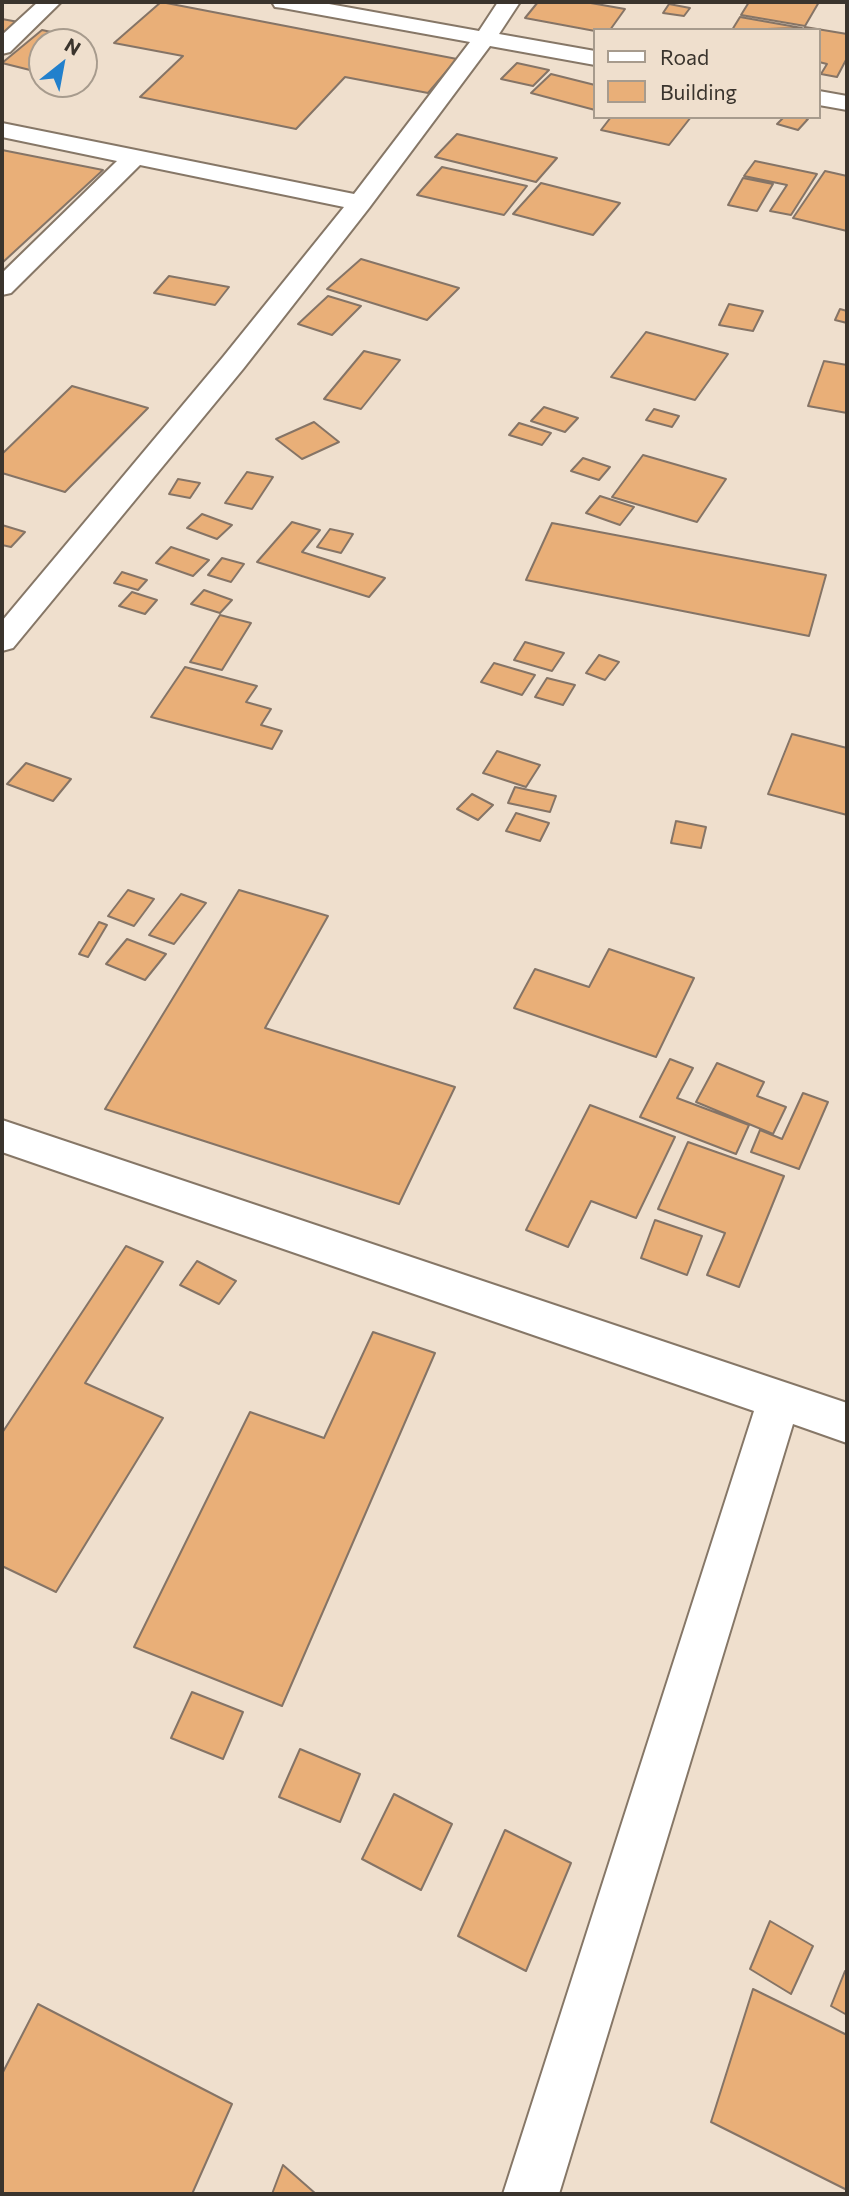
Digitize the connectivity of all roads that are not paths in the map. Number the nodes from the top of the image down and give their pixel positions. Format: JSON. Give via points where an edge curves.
{"nodes":[{"id":1,"x":50,"y":2,"type":"edge"},
{"id":2,"x":284,"y":2,"type":"edge"},
{"id":3,"x":509,"y":2,"type":"edge"},
{"id":4,"x":485,"y":38,"type":"junction"},
{"id":5,"x":2,"y":47,"type":"edge"},
{"id":6,"x":594,"y":58,"type":"edge"},
{"id":7,"x":821,"y":99,"type":"edge"},
{"id":8,"x":847,"y":103,"type":"edge"},
{"id":9,"x":2,"y":130,"type":"edge"},
{"id":10,"x":135,"y":157,"type":"junction"},
{"id":11,"x":360,"y":203,"type":"junction"},
{"id":12,"x":2,"y":287,"type":"edge"},
{"id":13,"x":2,"y":641,"type":"edge"},
{"id":14,"x":2,"y":1136,"type":"edge"},
{"id":15,"x":779,"y":1399,"type":"junction"},
{"id":16,"x":847,"y":1423,"type":"edge"},
{"id":17,"x":531,"y":2194,"type":"edge"}],
"edges":[{"from":1,"to":5,"type":"street"},
{"from":2,"to":4,"type":"street"},
{"from":3,"to":4,"type":"street"},
{"from":4,"to":6,"type":"street"},
{"from":4,"to":11,"type":"street"},
{"from":7,"to":8,"type":"street"},
{"from":9,"to":10,"type":"street"},
{"from":10,"to":11,"type":"street"},
{"from":10,"to":12,"type":"street"},
{"from":11,"to":13,"type":"street"},
{"from":14,"to":15,"type":"street"},
{"from":15,"to":16,"type":"street"},
{"from":15,"to":17,"type":"street"}]}
